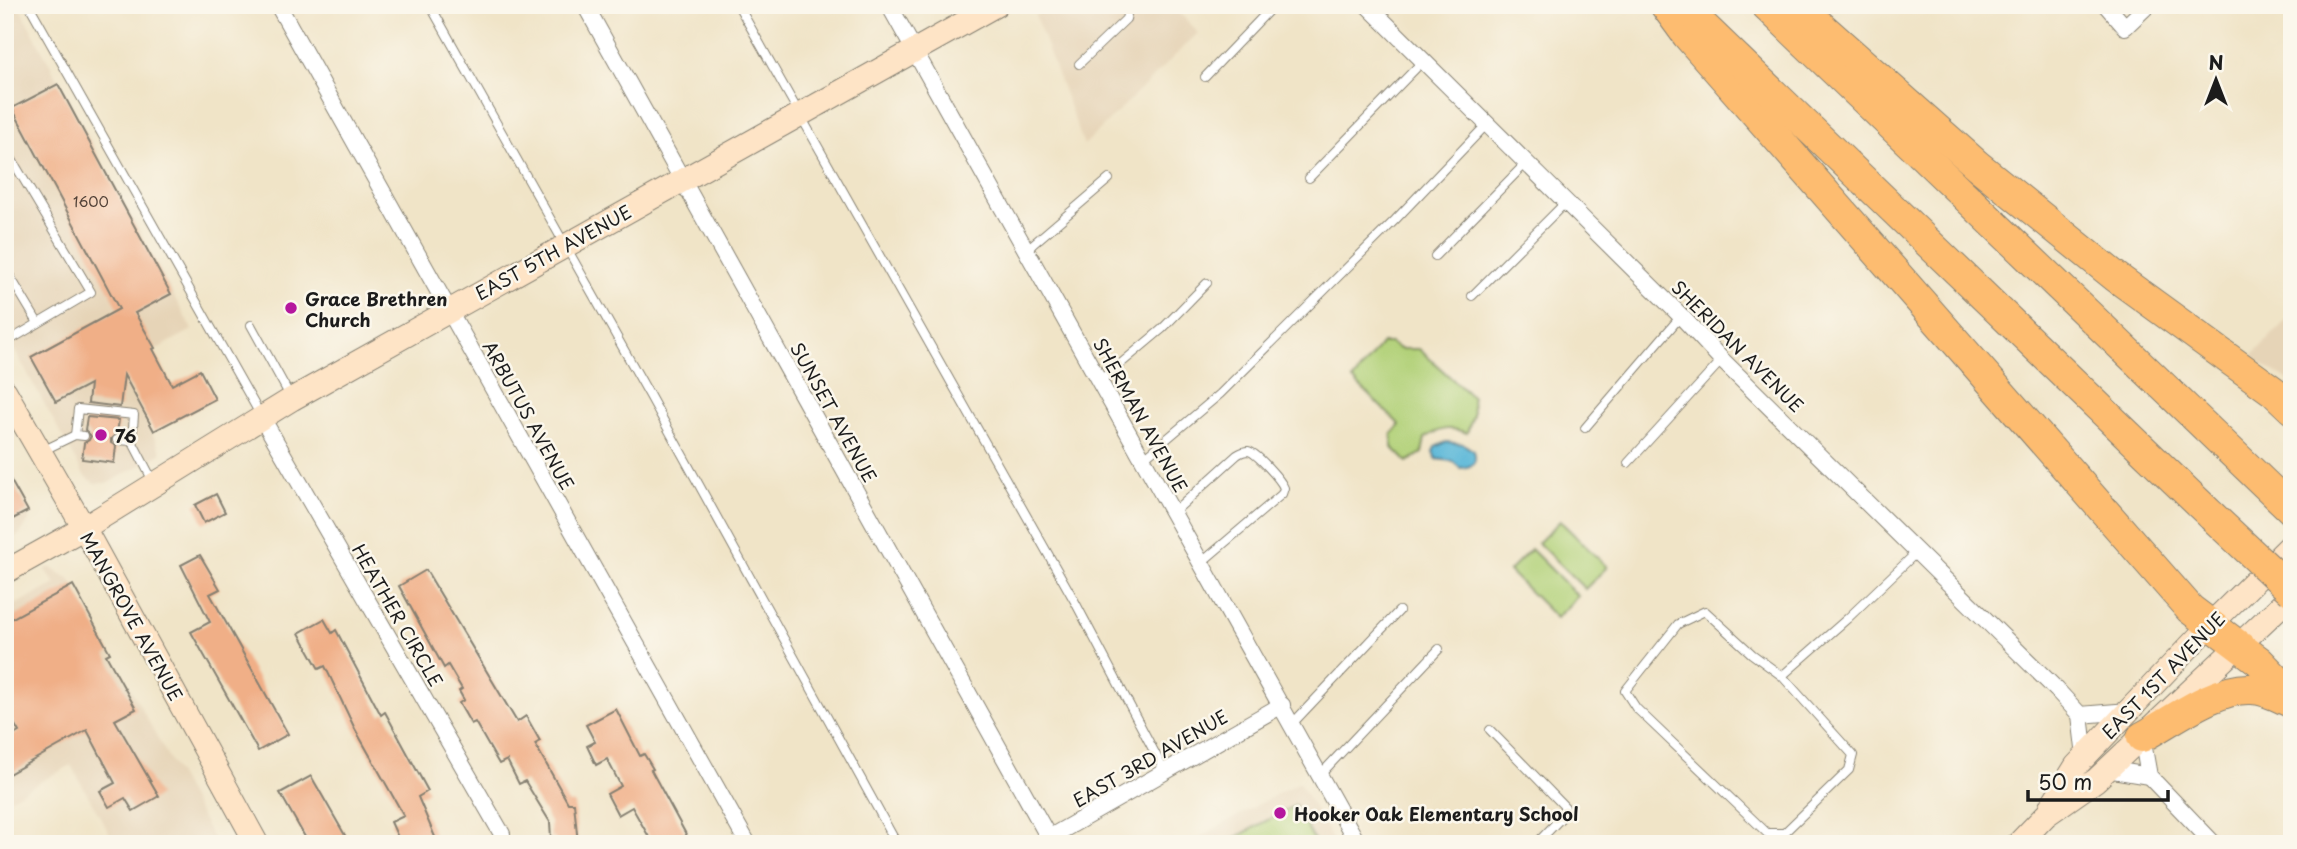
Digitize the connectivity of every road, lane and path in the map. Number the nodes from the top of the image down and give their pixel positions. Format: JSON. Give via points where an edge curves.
{"nodes":[{"id":1,"x":29,"y":5,"type":"edge"},
{"id":2,"x":278,"y":5,"type":"edge"},
{"id":3,"x":430,"y":5,"type":"edge"},
{"id":4,"x":585,"y":5,"type":"edge"},
{"id":5,"x":738,"y":5,"type":"edge"},
{"id":6,"x":889,"y":5,"type":"edge"},
{"id":7,"x":996,"y":5,"type":"edge"},
{"id":8,"x":1129,"y":5,"type":"edge"},
{"id":9,"x":1274,"y":5,"type":"edge"},
{"id":10,"x":1367,"y":5,"type":"edge"},
{"id":11,"x":1665,"y":5,"type":"edge"},
{"id":12,"x":1681,"y":5,"type":"edge"},
{"id":13,"x":1766,"y":5,"type":"edge"},
{"id":14,"x":1797,"y":5,"type":"edge"},
{"id":15,"x":2106,"y":5,"type":"edge"},
{"id":16,"x":2148,"y":5,"type":"edge"},
{"id":17,"x":915,"y":52,"type":"junction"},
{"id":18,"x":1423,"y":61,"type":"junction"},
{"id":19,"x":1079,"y":64,"type":"dead end"},
{"id":20,"x":1205,"y":77,"type":"dead end"},
{"id":21,"x":798,"y":115,"type":"junction"},
{"id":22,"x":1488,"y":123,"type":"junction"},
{"id":23,"x":5,"y":148,"type":"edge"},
{"id":24,"x":1526,"y":162,"type":"junction"},
{"id":25,"x":1309,"y":177,"type":"dead end"},
{"id":26,"x":1109,"y":179,"type":"dead end"},
{"id":27,"x":683,"y":180,"type":"junction"},
{"id":28,"x":1566,"y":202,"type":"junction"},
{"id":29,"x":564,"y":246,"type":"junction"},
{"id":30,"x":1026,"y":250,"type":"junction"},
{"id":31,"x":1435,"y":256,"type":"dead end"},
{"id":32,"x":5,"y":268,"type":"edge"},
{"id":33,"x":1207,"y":283,"type":"dead end"},
{"id":34,"x":1472,"y":296,"type":"dead end"},
{"id":35,"x":448,"y":310,"type":"junction"},
{"id":36,"x":1681,"y":316,"type":"junction"},
{"id":37,"x":38,"y":323,"type":"junction"},
{"id":38,"x":251,"y":325,"type":"dead end"},
{"id":39,"x":5,"y":343,"type":"edge"},
{"id":40,"x":1722,"y":360,"type":"junction"},
{"id":41,"x":1100,"y":381,"type":"junction"},
{"id":42,"x":5,"y":391,"type":"edge"},
{"id":43,"x":292,"y":399,"type":"junction"},
{"id":44,"x":2285,"y":401,"type":"edge"},
{"id":45,"x":261,"y":416,"type":"junction"},
{"id":46,"x":1585,"y":428,"type":"dead end"},
{"id":47,"x":75,"y":435,"type":"junction"},
{"id":48,"x":85,"y":436,"type":"dead end"},
{"id":49,"x":117,"y":440,"type":"dead end"},
{"id":50,"x":132,"y":441,"type":"junction"},
{"id":51,"x":40,"y":452,"type":"junction"},
{"id":52,"x":1143,"y":458,"type":"junction"},
{"id":53,"x":1628,"y":463,"type":"dead end"},
{"id":54,"x":154,"y":483,"type":"junction"},
{"id":55,"x":2292,"y":510,"type":"edge"},
{"id":56,"x":1174,"y":512,"type":"junction"},
{"id":57,"x":83,"y":528,"type":"junction"},
{"id":58,"x":2292,"y":544,"type":"edge"},
{"id":59,"x":1917,"y":552,"type":"junction"},
{"id":60,"x":1202,"y":562,"type":"junction"},
{"id":61,"x":5,"y":572,"type":"edge"},
{"id":62,"x":2292,"y":593,"type":"edge"},
{"id":63,"x":1399,"y":611,"type":"dead end"},
{"id":64,"x":2211,"y":624,"type":"junction"},
{"id":65,"x":2238,"y":647,"type":"junction"},
{"id":66,"x":1439,"y":649,"type":"dead end"},
{"id":67,"x":1782,"y":676,"type":"junction"},
{"id":68,"x":2292,"y":695,"type":"edge"},
{"id":69,"x":2292,"y":703,"type":"edge"},
{"id":70,"x":1282,"y":705,"type":"junction"},
{"id":71,"x":2129,"y":711,"type":"junction"},
{"id":72,"x":2080,"y":715,"type":"junction"},
{"id":73,"x":1292,"y":724,"type":"junction"},
{"id":74,"x":1490,"y":730,"type":"dead end"},
{"id":75,"x":2142,"y":737,"type":"junction"},
{"id":76,"x":2085,"y":757,"type":"junction"},
{"id":77,"x":2107,"y":769,"type":"junction"},
{"id":78,"x":1165,"y":772,"type":"junction"},
{"id":79,"x":1320,"y":775,"type":"junction"},
{"id":80,"x":2148,"y":776,"type":"junction"},
{"id":81,"x":2046,"y":815,"type":"junction"},
{"id":82,"x":502,"y":834,"type":"dead end"},
{"id":83,"x":1043,"y":841,"type":"edge"},
{"id":84,"x":257,"y":844,"type":"edge"},
{"id":85,"x":748,"y":844,"type":"edge"},
{"id":86,"x":897,"y":844,"type":"edge"},
{"id":87,"x":1358,"y":844,"type":"edge"},
{"id":88,"x":1536,"y":844,"type":"edge"},
{"id":89,"x":2018,"y":844,"type":"edge"},
{"id":90,"x":2214,"y":844,"type":"edge"}],
"edges":[{"from":1,"to":45,"type":"lane"},
{"from":2,"to":35,"type":"street","name":"ARBUTUS AVENUE"},
{"from":3,"to":29,"type":"lane"},
{"from":4,"to":27,"type":"street","name":"SUNSET AVENUE"},
{"from":5,"to":21,"type":"lane"},
{"from":6,"to":17,"type":"street","name":"SHERMAN AVENUE"},
{"from":7,"to":17,"type":"street","name":"EAST 5TH AVENUE"},
{"from":8,"to":19,"type":"lane","via":[[1126,19]]},
{"from":9,"to":20,"type":"lane"},
{"from":10,"to":18,"type":"street","name":"SHERIDAN AVENUE"},
{"from":11,"to":64,"type":"highway","via":[[2190,610]]},
{"from":12,"to":62,"type":"highway","bridge":true},
{"from":13,"to":55,"type":"highway"},
{"from":14,"to":44,"type":"highway","via":[[1977,165],[2116,277]]},
{"from":15,"to":16,"type":"street","via":[[2125,27]]},
{"from":17,"to":21,"type":"street","name":"EAST 5TH AVENUE"},
{"from":17,"to":30,"type":"street","name":"SHERMAN AVENUE"},
{"from":18,"to":22,"type":"street","name":"SHERIDAN AVENUE"},
{"from":18,"to":25,"type":"lane"},
{"from":21,"to":27,"type":"street","name":"EAST 5TH AVENUE"},
{"from":21,"to":78,"type":"lane","via":[[1074,600]]},
{"from":22,"to":24,"type":"street","name":"SHERIDAN AVENUE"},
{"from":22,"to":52,"type":"lane","via":[[1220,394]]},
{"from":23,"to":37,"type":"lane","via":[[91,292]]},
{"from":24,"to":28,"type":"street","name":"SHERIDAN AVENUE"},
{"from":24,"to":31,"type":"lane"},
{"from":26,"to":30,"type":"lane"},
{"from":27,"to":29,"type":"street","name":"EAST 5TH AVENUE"},
{"from":27,"to":83,"type":"street","name":"SUNSET AVENUE"},
{"from":28,"to":34,"type":"lane"},
{"from":28,"to":36,"type":"street","name":"SHERIDAN AVENUE"},
{"from":29,"to":35,"type":"street","name":"EAST 5TH AVENUE"},
{"from":29,"to":86,"type":"lane"},
{"from":30,"to":41,"type":"street","name":"SHERMAN AVENUE"},
{"from":32,"to":37,"type":"lane"},
{"from":33,"to":41,"type":"lane","via":[[1162,329]]},
{"from":35,"to":43,"type":"street","name":"EAST 5TH AVENUE"},
{"from":35,"to":85,"type":"street","name":"ARBUTUS AVENUE"},
{"from":36,"to":40,"type":"street","name":"SHERIDAN AVENUE"},
{"from":36,"to":46,"type":"lane"},
{"from":37,"to":39,"type":"lane"},
{"from":38,"to":43,"type":"lane"},
{"from":40,"to":53,"type":"lane"},
{"from":40,"to":59,"type":"street","name":"SHERIDAN AVENUE"},
{"from":41,"to":52,"type":"street","name":"SHERMAN AVENUE"},
{"from":42,"to":51,"type":"street","name":"MANGROVE AVENUE"},
{"from":43,"to":45,"type":"street","name":"EAST 5TH AVENUE"},
{"from":45,"to":54,"type":"street","name":"EAST 5TH AVENUE"},
{"from":45,"to":82,"type":"street","name":"HEATHER CIRCLE"},
{"from":47,"to":48,"type":"lane"},
{"from":47,"to":50,"type":"lane","via":[[78,409],[134,415]]},
{"from":47,"to":51,"type":"lane"},
{"from":49,"to":50,"type":"lane"},
{"from":50,"to":54,"type":"lane"},
{"from":51,"to":57,"type":"street","name":"MANGROVE AVENUE"},
{"from":52,"to":56,"type":"street","name":"SHERMAN AVENUE"},
{"from":54,"to":57,"type":"street","name":"EAST 5TH AVENUE"},
{"from":56,"to":60,"type":"street","name":"SHERMAN AVENUE"},
{"from":56,"to":60,"type":"lane","via":[[1244,452],[1253,454],[1282,481],[1282,494]]},
{"from":57,"to":61,"type":"street","name":"EAST 5TH AVENUE"},
{"from":57,"to":84,"type":"street","name":"MANGROVE AVENUE"},
{"from":58,"to":64,"type":"street","name":"EAST 1ST AVENUE"},
{"from":59,"to":67,"type":"lane"},
{"from":59,"to":72,"type":"street","name":"SHERIDAN AVENUE"},
{"from":60,"to":70,"type":"street","name":"SHERMAN AVENUE"},
{"from":62,"to":65,"type":"street","name":"EAST 1ST AVENUE"},
{"from":63,"to":73,"type":"lane"},
{"from":64,"to":65,"type":"highway"},
{"from":64,"to":71,"type":"street","name":"EAST 1ST AVENUE"},
{"from":65,"to":68,"type":"highway"},
{"from":65,"to":75,"type":"street","name":"EAST 1ST AVENUE"},
{"from":66,"to":79,"type":"lane"},
{"from":67,"to":67,"type":"lane","via":[[1705,611],[1678,624],[1625,691],[1636,708],[1767,833],[1784,833],[1849,770],[1853,755]]},
{"from":69,"to":75,"type":"highway","via":[[2263,690],[2238,690],[2218,695]]},
{"from":70,"to":73,"type":"street","name":"SHERMAN AVENUE"},
{"from":70,"to":78,"type":"street","name":"EAST 3RD AVENUE"},
{"from":71,"to":72,"type":"street"},
{"from":71,"to":76,"type":"street","name":"EAST 1ST AVENUE"},
{"from":72,"to":76,"type":"street"},
{"from":73,"to":79,"type":"street","name":"SHERMAN AVENUE"},
{"from":74,"to":88,"type":"lane","via":[[1565,807],[1561,818]]},
{"from":75,"to":77,"type":"street","name":"EAST 1ST AVENUE"},
{"from":75,"to":80,"type":"street"},
{"from":76,"to":81,"type":"street","name":"EAST 1ST AVENUE"},
{"from":77,"to":80,"type":"street"},
{"from":77,"to":81,"type":"street","name":"EAST 1ST AVENUE"},
{"from":78,"to":83,"type":"street","name":"EAST 3RD AVENUE"},
{"from":79,"to":87,"type":"street","name":"SHERMAN AVENUE"},
{"from":80,"to":90,"type":"street"},
{"from":81,"to":89,"type":"street","name":"EAST 1ST AVENUE"}]}
